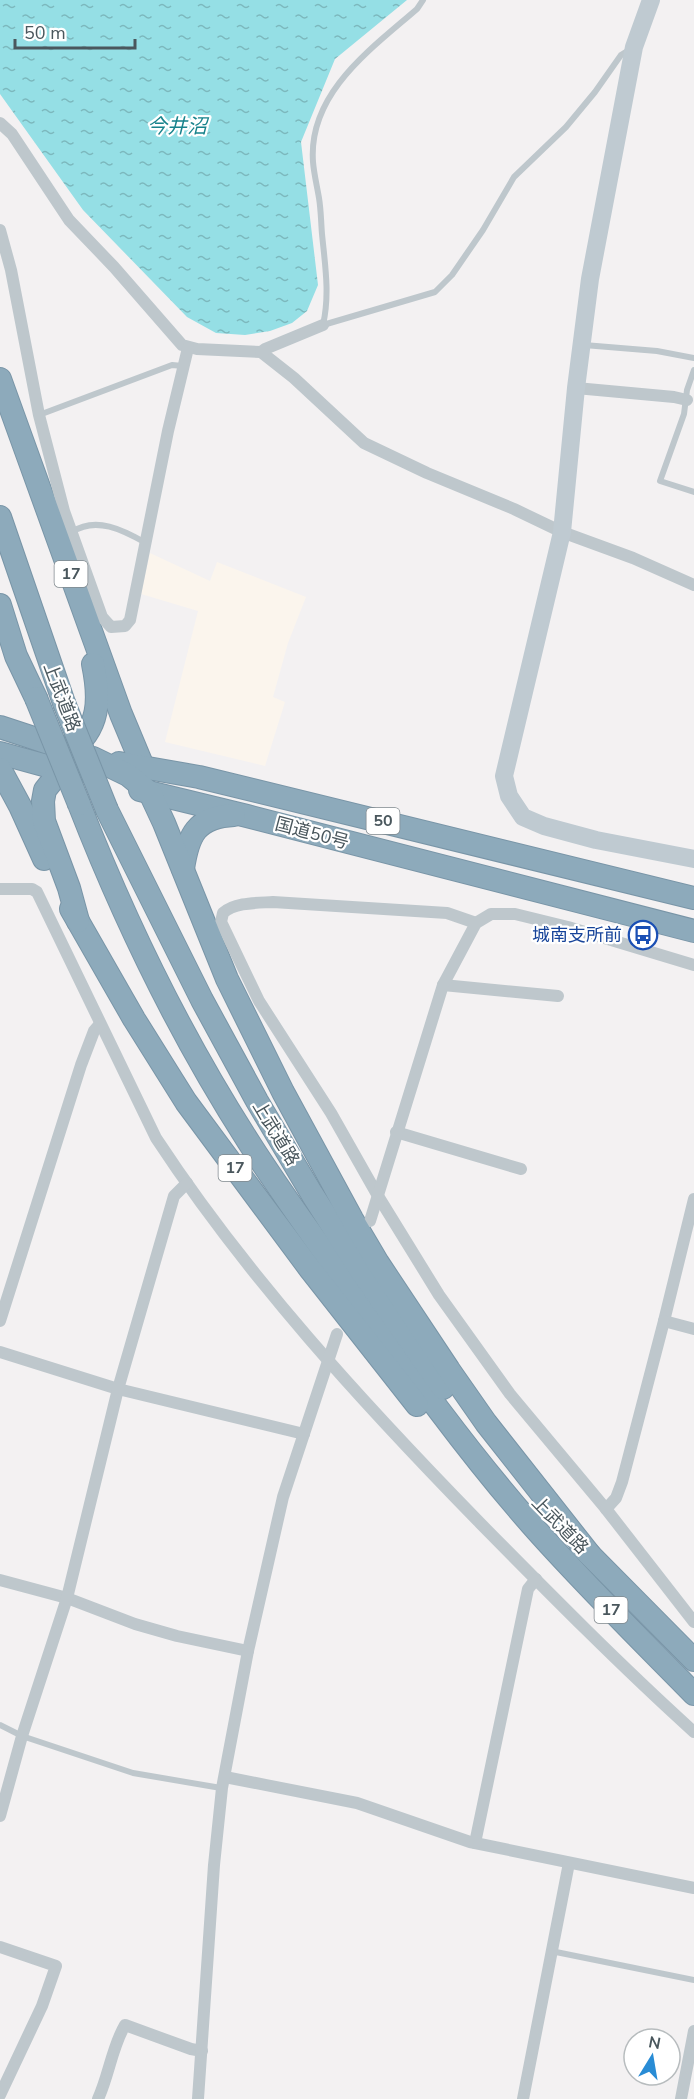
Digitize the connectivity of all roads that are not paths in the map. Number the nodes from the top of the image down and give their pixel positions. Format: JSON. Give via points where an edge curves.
{"nodes":[{"id":1,"x":423,"y":0,"type":"edge"},
{"id":2,"x":651,"y":0,"type":"edge"},
{"id":3,"x":634,"y":47,"type":"junction"},
{"id":4,"x":0,"y":123,"type":"edge"},
{"id":5,"x":0,"y":230,"type":"edge"},
{"id":6,"x":323,"y":325,"type":"junction"},
{"id":7,"x":581,"y":345,"type":"junction"},
{"id":8,"x":188,"y":348,"type":"junction"},
{"id":9,"x":261,"y":352,"type":"junction"},
{"id":10,"x":694,"y":358,"type":"edge"},
{"id":11,"x":184,"y":366,"type":"junction"},
{"id":12,"x":694,"y":370,"type":"edge"},
{"id":13,"x":0,"y":379,"type":"edge"},
{"id":14,"x":576,"y":388,"type":"junction"},
{"id":15,"x":690,"y":401,"type":"edge"},
{"id":16,"x":39,"y":415,"type":"junction"},
{"id":17,"x":694,"y":492,"type":"edge"},
{"id":18,"x":0,"y":517,"type":"edge"},
{"id":19,"x":562,"y":532,"type":"junction"},
{"id":20,"x":65,"y":536,"type":"junction"},
{"id":21,"x":146,"y":543,"type":"junction"},
{"id":22,"x":694,"y":585,"type":"edge"},
{"id":23,"x":0,"y":605,"type":"edge"},
{"id":24,"x":85,"y":610,"type":"junction"},
{"id":25,"x":0,"y":720,"type":"edge"},
{"id":26,"x":0,"y":728,"type":"edge"},
{"id":27,"x":32,"y":738,"type":"junction"},
{"id":28,"x":0,"y":753,"type":"edge"},
{"id":29,"x":93,"y":758,"type":"junction"},
{"id":30,"x":68,"y":760,"type":"junction"},
{"id":31,"x":144,"y":769,"type":"junction"},
{"id":32,"x":0,"y":770,"type":"edge"},
{"id":33,"x":150,"y":793,"type":"junction"},
{"id":34,"x":248,"y":816,"type":"junction"},
{"id":35,"x":694,"y":859,"type":"edge"},
{"id":36,"x":183,"y":869,"type":"junction"},
{"id":37,"x":0,"y":889,"type":"edge"},
{"id":38,"x":694,"y":898,"type":"edge"},
{"id":39,"x":78,"y":921,"type":"junction"},
{"id":40,"x":476,"y":923,"type":"junction"},
{"id":41,"x":694,"y":931,"type":"edge"},
{"id":42,"x":694,"y":965,"type":"edge"},
{"id":43,"x":443,"y":984,"type":"junction"},
{"id":44,"x":558,"y":996,"type":"dead end"},
{"id":45,"x":100,"y":1024,"type":"junction"},
{"id":46,"x":396,"y":1132,"type":"junction"},
{"id":47,"x":520,"y":1168,"type":"dead end"},
{"id":48,"x":187,"y":1183,"type":"junction"},
{"id":49,"x":378,"y":1196,"type":"junction"},
{"id":50,"x":694,"y":1199,"type":"edge"},
{"id":51,"x":370,"y":1221,"type":"dead end"},
{"id":52,"x":0,"y":1321,"type":"edge"},
{"id":53,"x":664,"y":1321,"type":"junction"},
{"id":54,"x":694,"y":1329,"type":"edge"},
{"id":55,"x":337,"y":1334,"type":"dead end"},
{"id":56,"x":0,"y":1352,"type":"edge"},
{"id":57,"x":328,"y":1359,"type":"junction"},
{"id":58,"x":118,"y":1389,"type":"junction"},
{"id":59,"x":304,"y":1434,"type":"junction"},
{"id":60,"x":606,"y":1509,"type":"junction"},
{"id":61,"x":530,"y":1523,"type":"junction"},
{"id":62,"x":590,"y":1555,"type":"junction"},
{"id":63,"x":536,"y":1579,"type":"junction"},
{"id":64,"x":0,"y":1580,"type":"edge"},
{"id":65,"x":67,"y":1598,"type":"junction"},
{"id":66,"x":694,"y":1622,"type":"edge"},
{"id":67,"x":248,"y":1651,"type":"junction"},
{"id":68,"x":694,"y":1660,"type":"edge"},
{"id":69,"x":694,"y":1694,"type":"edge"},
{"id":70,"x":0,"y":1725,"type":"edge"},
{"id":71,"x":694,"y":1732,"type":"edge"},
{"id":72,"x":22,"y":1736,"type":"junction"},
{"id":73,"x":224,"y":1782,"type":"junction"},
{"id":74,"x":0,"y":1816,"type":"edge"},
{"id":75,"x":475,"y":1843,"type":"junction"},
{"id":76,"x":569,"y":1863,"type":"junction"},
{"id":77,"x":694,"y":1888,"type":"edge"},
{"id":78,"x":0,"y":1947,"type":"edge"},
{"id":79,"x":551,"y":1951,"type":"junction"},
{"id":80,"x":694,"y":1980,"type":"edge"},
{"id":81,"x":694,"y":2031,"type":"edge"},
{"id":82,"x":202,"y":2050,"type":"junction"},
{"id":83,"x":0,"y":2095,"type":"edge"},
{"id":84,"x":98,"y":2099,"type":"edge"},
{"id":85,"x":198,"y":2099,"type":"edge"},
{"id":86,"x":523,"y":2099,"type":"edge"},
{"id":87,"x":681,"y":2099,"type":"edge"}],
"edges":[{"from":1,"to":6,"type":"lane","via":[[346,73],[318,124],[313,162],[327,285]]},
{"from":2,"to":3,"type":"street"},
{"from":3,"to":6,"type":"lane","via":[[621,55],[566,128],[513,177],[483,230],[452,275],[435,292]]},
{"from":3,"to":7,"type":"street"},
{"from":4,"to":8,"type":"street","via":[[12,134],[69,220]]},
{"from":5,"to":16,"type":"street"},
{"from":6,"to":9,"type":"street"},
{"from":7,"to":10,"type":"lane"},
{"from":7,"to":14,"type":"street"},
{"from":8,"to":9,"type":"street"},
{"from":8,"to":11,"type":"street"},
{"from":9,"to":19,"type":"street","via":[[364,443]]},
{"from":11,"to":16,"type":"lane","via":[[172,365]]},
{"from":11,"to":21,"type":"street"},
{"from":12,"to":15,"type":"lane","via":[[687,390]]},
{"from":13,"to":20,"type":"highway","number":"17"},
{"from":14,"to":15,"type":"street"},
{"from":14,"to":19,"type":"street"},
{"from":15,"to":17,"type":"lane","via":[[660,481]]},
{"from":16,"to":20,"type":"street","via":[[64,511]]},
{"from":18,"to":62,"type":"highway","name":"上武道路","number":"17","bridge":true,"via":[[64,703],[107,810],[229,1053],[312,1194],[429,1369],[521,1485]]},
{"from":19,"to":22,"type":"street"},
{"from":19,"to":35,"type":"street","via":[[504,776],[509,796],[523,816],[544,826]]},
{"from":20,"to":21,"type":"lane","via":[[84,525],[95,524]]},
{"from":20,"to":21,"type":"street","via":[[102,617],[115,628],[130,620]]},
{"from":20,"to":24,"type":"highway","number":"17"},
{"from":23,"to":61,"type":"highway","name":"上武道路","number":"17","bridge":true,"via":[[16,656],[114,889],[197,1056],[286,1199],[406,1365]]},
{"from":24,"to":30,"type":"highway","via":[[81,620],[93,662],[98,708]]},
{"from":24,"to":31,"type":"highway","number":"17"},
{"from":25,"to":27,"type":"highway"},
{"from":26,"to":27,"type":"highway","name":"国道50号","number":"50"},
{"from":27,"to":30,"type":"highway","name":"国道50号","number":"50"},
{"from":28,"to":30,"type":"highway","name":"国道50号","number":"50","via":[[41,764]]},
{"from":29,"to":30,"type":"highway","number":"17"},
{"from":29,"to":31,"type":"highway","name":"国道50号","number":"50"},
{"from":29,"to":33,"type":"highway","via":[[128,775]]},
{"from":30,"to":33,"type":"highway","name":"国道50号","number":"50"},
{"from":30,"to":39,"type":"highway","number":"17","via":[[45,790],[43,811]]},
{"from":31,"to":38,"type":"highway","name":"国道50号","number":"50","via":[[199,777]]},
{"from":32,"to":39,"type":"highway","number":"17"},
{"from":33,"to":34,"type":"highway","name":"国道50号","number":"50"},
{"from":33,"to":36,"type":"highway","number":"17"},
{"from":34,"to":36,"type":"highway","via":[[219,817],[197,827],[188,842]]},
{"from":34,"to":41,"type":"highway","name":"国道50号","number":"50"},
{"from":36,"to":62,"type":"highway","number":"17","via":[[227,979],[283,1092],[378,1263],[486,1423]]},
{"from":37,"to":45,"type":"street","via":[[37,892]]},
{"from":39,"to":61,"type":"highway","number":"17","via":[[161,1065],[310,1269],[432,1424]]},
{"from":40,"to":42,"type":"street","via":[[491,914],[515,914]]},
{"from":40,"to":43,"type":"street"},
{"from":40,"to":49,"type":"street","via":[[447,913],[273,902],[229,909],[222,916],[223,926],[259,1001],[331,1113]]},
{"from":43,"to":44,"type":"street"},
{"from":43,"to":46,"type":"street"},
{"from":45,"to":48,"type":"street","via":[[156,1138]]},
{"from":45,"to":52,"type":"street","via":[[81,1065]]},
{"from":46,"to":47,"type":"street"},
{"from":46,"to":49,"type":"street"},
{"from":48,"to":57,"type":"street","via":[[275,1298]]},
{"from":48,"to":58,"type":"street","via":[[174,1196]]},
{"from":49,"to":51,"type":"street"},
{"from":49,"to":60,"type":"street","via":[[439,1294],[510,1394]]},
{"from":50,"to":53,"type":"street"},
{"from":53,"to":54,"type":"street"},
{"from":53,"to":60,"type":"street","via":[[622,1482]]},
{"from":55,"to":57,"type":"street"},
{"from":56,"to":58,"type":"street"},
{"from":57,"to":59,"type":"street"},
{"from":57,"to":63,"type":"street"},
{"from":58,"to":59,"type":"street"},
{"from":58,"to":65,"type":"street"},
{"from":59,"to":67,"type":"street","via":[[283,1497]]},
{"from":60,"to":66,"type":"street"},
{"from":61,"to":69,"type":"highway","name":"上武道路","number":"17","via":[[615,1616]]},
{"from":62,"to":68,"type":"highway","name":"上武道路","number":"17"},
{"from":63,"to":71,"type":"street"},
{"from":63,"to":75,"type":"street","via":[[526,1596]]},
{"from":64,"to":65,"type":"street"},
{"from":65,"to":67,"type":"street","via":[[135,1624]]},
{"from":65,"to":72,"type":"street"},
{"from":67,"to":73,"type":"street"},
{"from":70,"to":72,"type":"lane"},
{"from":72,"to":73,"type":"lane","via":[[133,1773]]},
{"from":72,"to":74,"type":"street"},
{"from":73,"to":75,"type":"street","via":[[357,1803]]},
{"from":73,"to":82,"type":"street","via":[[214,1865]]},
{"from":75,"to":76,"type":"street"},
{"from":76,"to":77,"type":"street"},
{"from":76,"to":79,"type":"street"},
{"from":78,"to":83,"type":"street","via":[[56,1966],[42,2006]]},
{"from":79,"to":80,"type":"lane"},
{"from":79,"to":86,"type":"street"},
{"from":81,"to":87,"type":"street"},
{"from":82,"to":84,"type":"street","via":[[125,2025]]},
{"from":82,"to":85,"type":"street"}]}
